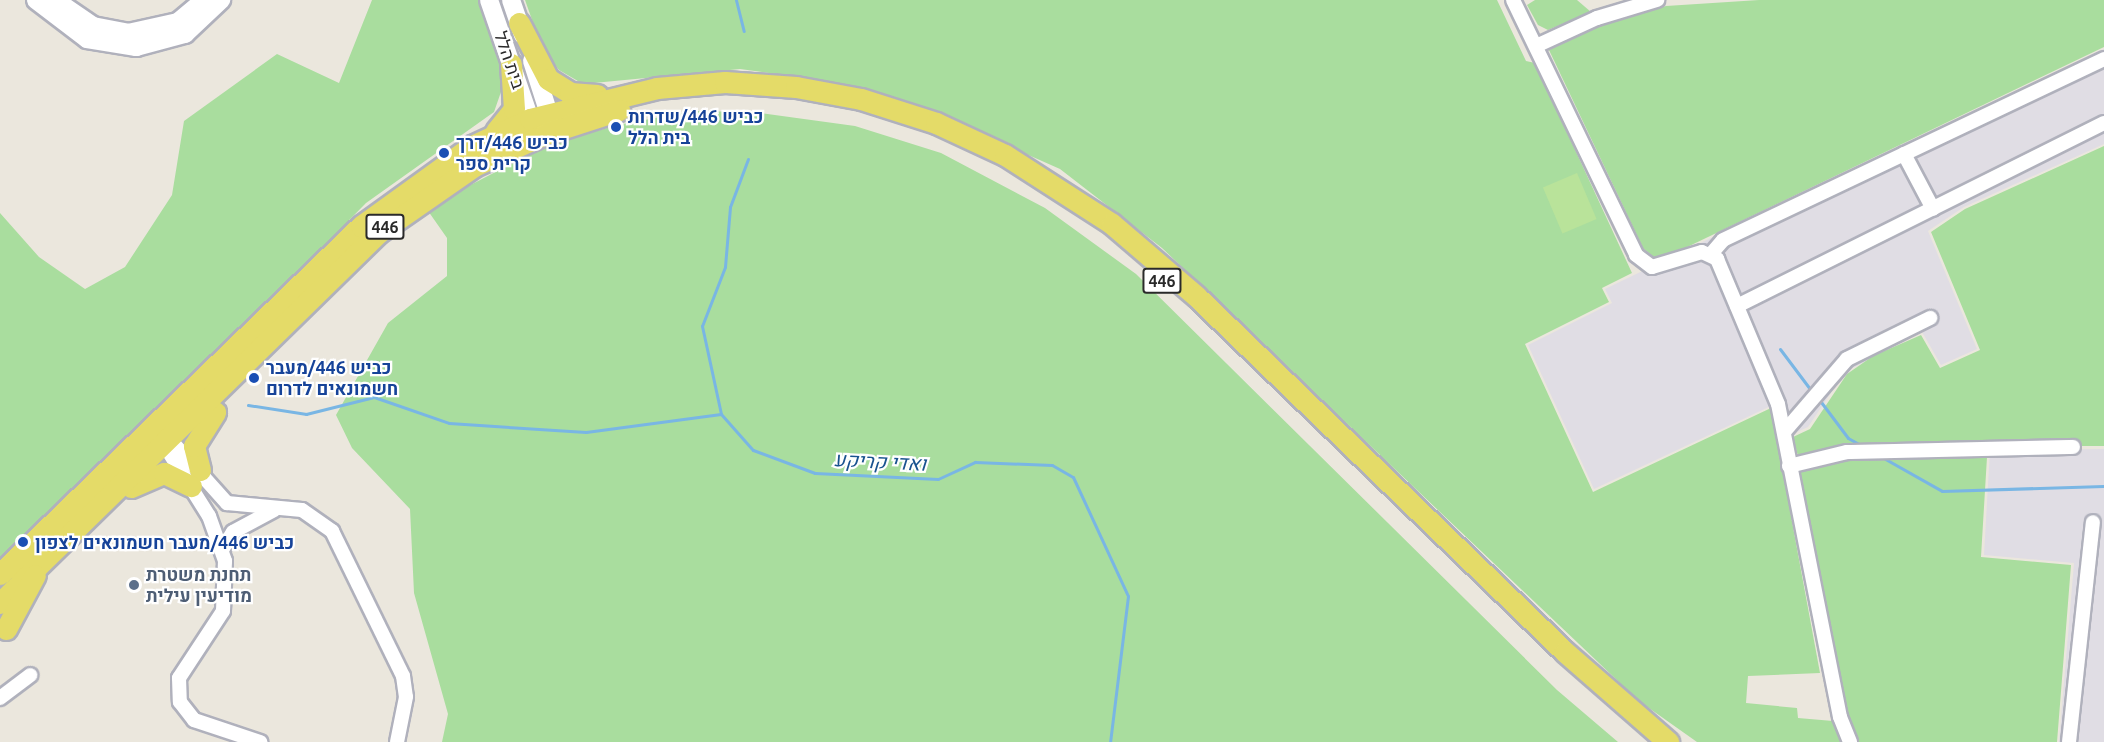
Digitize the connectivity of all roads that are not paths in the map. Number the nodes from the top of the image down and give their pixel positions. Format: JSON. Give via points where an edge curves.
{"nodes":[{"id":1,"x":36,"y":0,"type":"edge"},
{"id":2,"x":55,"y":0,"type":"edge"},
{"id":3,"x":204,"y":0,"type":"edge"},
{"id":4,"x":221,"y":0,"type":"edge"},
{"id":5,"x":489,"y":0,"type":"edge"},
{"id":6,"x":511,"y":0,"type":"edge"},
{"id":7,"x":1657,"y":0,"type":"edge"},
{"id":8,"x":1515,"y":1,"type":"edge"},
{"id":9,"x":519,"y":23,"type":"junction"},
{"id":10,"x":136,"y":40,"type":"junction"},
{"id":11,"x":1536,"y":46,"type":"junction"},
{"id":12,"x":2104,"y":59,"type":"edge"},
{"id":13,"x":511,"y":64,"type":"junction"},
{"id":14,"x":618,"y":96,"type":"junction"},
{"id":15,"x":542,"y":122,"type":"junction"},
{"id":16,"x":2104,"y":123,"type":"edge"},
{"id":17,"x":486,"y":139,"type":"junction"},
{"id":18,"x":1904,"y":154,"type":"junction"},
{"id":19,"x":1933,"y":209,"type":"junction"},
{"id":20,"x":1711,"y":254,"type":"junction"},
{"id":21,"x":1737,"y":306,"type":"junction"},
{"id":22,"x":1930,"y":318,"type":"dead end"},
{"id":23,"x":272,"y":335,"type":"junction"},
{"id":24,"x":1784,"y":432,"type":"junction"},
{"id":25,"x":164,"y":438,"type":"junction"},
{"id":26,"x":2073,"y":447,"type":"dead end"},
{"id":27,"x":1789,"y":466,"type":"junction"},
{"id":28,"x":195,"y":478,"type":"junction"},
{"id":29,"x":105,"y":503,"type":"junction"},
{"id":30,"x":282,"y":507,"type":"junction"},
{"id":31,"x":2093,"y":522,"type":"dead end"},
{"id":32,"x":222,"y":550,"type":"junction"},
{"id":33,"x":43,"y":564,"type":"junction"},
{"id":34,"x":0,"y":574,"type":"edge"},
{"id":35,"x":0,"y":601,"type":"edge"},
{"id":36,"x":3,"y":620,"type":"edge"},
{"id":37,"x":30,"y":675,"type":"dead end"},
{"id":38,"x":0,"y":698,"type":"edge"},
{"id":39,"x":260,"y":742,"type":"edge"},
{"id":40,"x":397,"y":742,"type":"edge"},
{"id":41,"x":1651,"y":742,"type":"edge"},
{"id":42,"x":1668,"y":742,"type":"edge"},
{"id":43,"x":1850,"y":742,"type":"edge"},
{"id":44,"x":2069,"y":742,"type":"edge"}],
"edges":[{"from":1,"to":10,"type":"street","via":[[87,39]]},
{"from":2,"to":10,"type":"street","via":[[93,26]]},
{"from":3,"to":10,"type":"street","via":[[178,22]]},
{"from":4,"to":10,"type":"street","via":[[185,34]]},
{"from":5,"to":13,"type":"street","name":"בית הלל"},
{"from":6,"to":9,"type":"street","name":"בית הלל"},
{"from":7,"to":11,"type":"street","via":[[1597,18]]},
{"from":8,"to":11,"type":"street"},
{"from":9,"to":14,"type":"main road","via":[[540,68],[558,88]]},
{"from":9,"to":15,"type":"street","name":"בית הלל"},
{"from":11,"to":20,"type":"street","via":[[1636,255],[1652,267],[1702,252]]},
{"from":12,"to":18,"type":"street"},
{"from":13,"to":15,"type":"street","name":"בית הלל"},
{"from":13,"to":17,"type":"main road","via":[[514,109]]},
{"from":14,"to":15,"type":"main road","number":"446"},
{"from":14,"to":42,"type":"main road","number":"446","via":[[725,82],[826,90],[936,123],[1036,174],[1112,224],[1196,296],[1565,652]]},
{"from":15,"to":17,"type":"main road","number":"446"},
{"from":15,"to":23,"type":"main road","number":"446","via":[[402,214]]},
{"from":15,"to":41,"type":"main road","number":"446","via":[[655,101],[755,94],[824,100],[898,121],[1000,165],[1106,233],[1189,304],[1558,660]]},
{"from":16,"to":19,"type":"street"},
{"from":17,"to":25,"type":"main road","number":"446","via":[[361,226]]},
{"from":18,"to":19,"type":"street"},
{"from":18,"to":20,"type":"street","via":[[1724,240]]},
{"from":19,"to":21,"type":"street"},
{"from":20,"to":21,"type":"street"},
{"from":21,"to":24,"type":"street","via":[[1772,386]]},
{"from":22,"to":24,"type":"street","via":[[1847,359]]},
{"from":23,"to":25,"type":"main road","number":"446"},
{"from":23,"to":28,"type":"main road","via":[[198,433],[194,446]]},
{"from":24,"to":27,"type":"street"},
{"from":25,"to":28,"type":"street"},
{"from":25,"to":29,"type":"main road","number":"446"},
{"from":25,"to":34,"type":"main road","number":"446"},
{"from":26,"to":27,"type":"street","via":[[1847,452]]},
{"from":27,"to":43,"type":"street"},
{"from":28,"to":29,"type":"main road","via":[[164,473]]},
{"from":28,"to":30,"type":"street","via":[[227,503]]},
{"from":28,"to":32,"type":"street"},
{"from":29,"to":33,"type":"main road","number":"446"},
{"from":30,"to":32,"type":"street","via":[[233,532]]},
{"from":30,"to":40,"type":"street","via":[[314,516],[332,531],[371,609],[405,686]]},
{"from":31,"to":44,"type":"street"},
{"from":32,"to":39,"type":"street","via":[[223,610],[182,672],[178,695],[194,720]]},
{"from":33,"to":35,"type":"main road","number":"446"},
{"from":33,"to":36,"type":"main road","number":"446"},
{"from":37,"to":38,"type":"street"}]}
